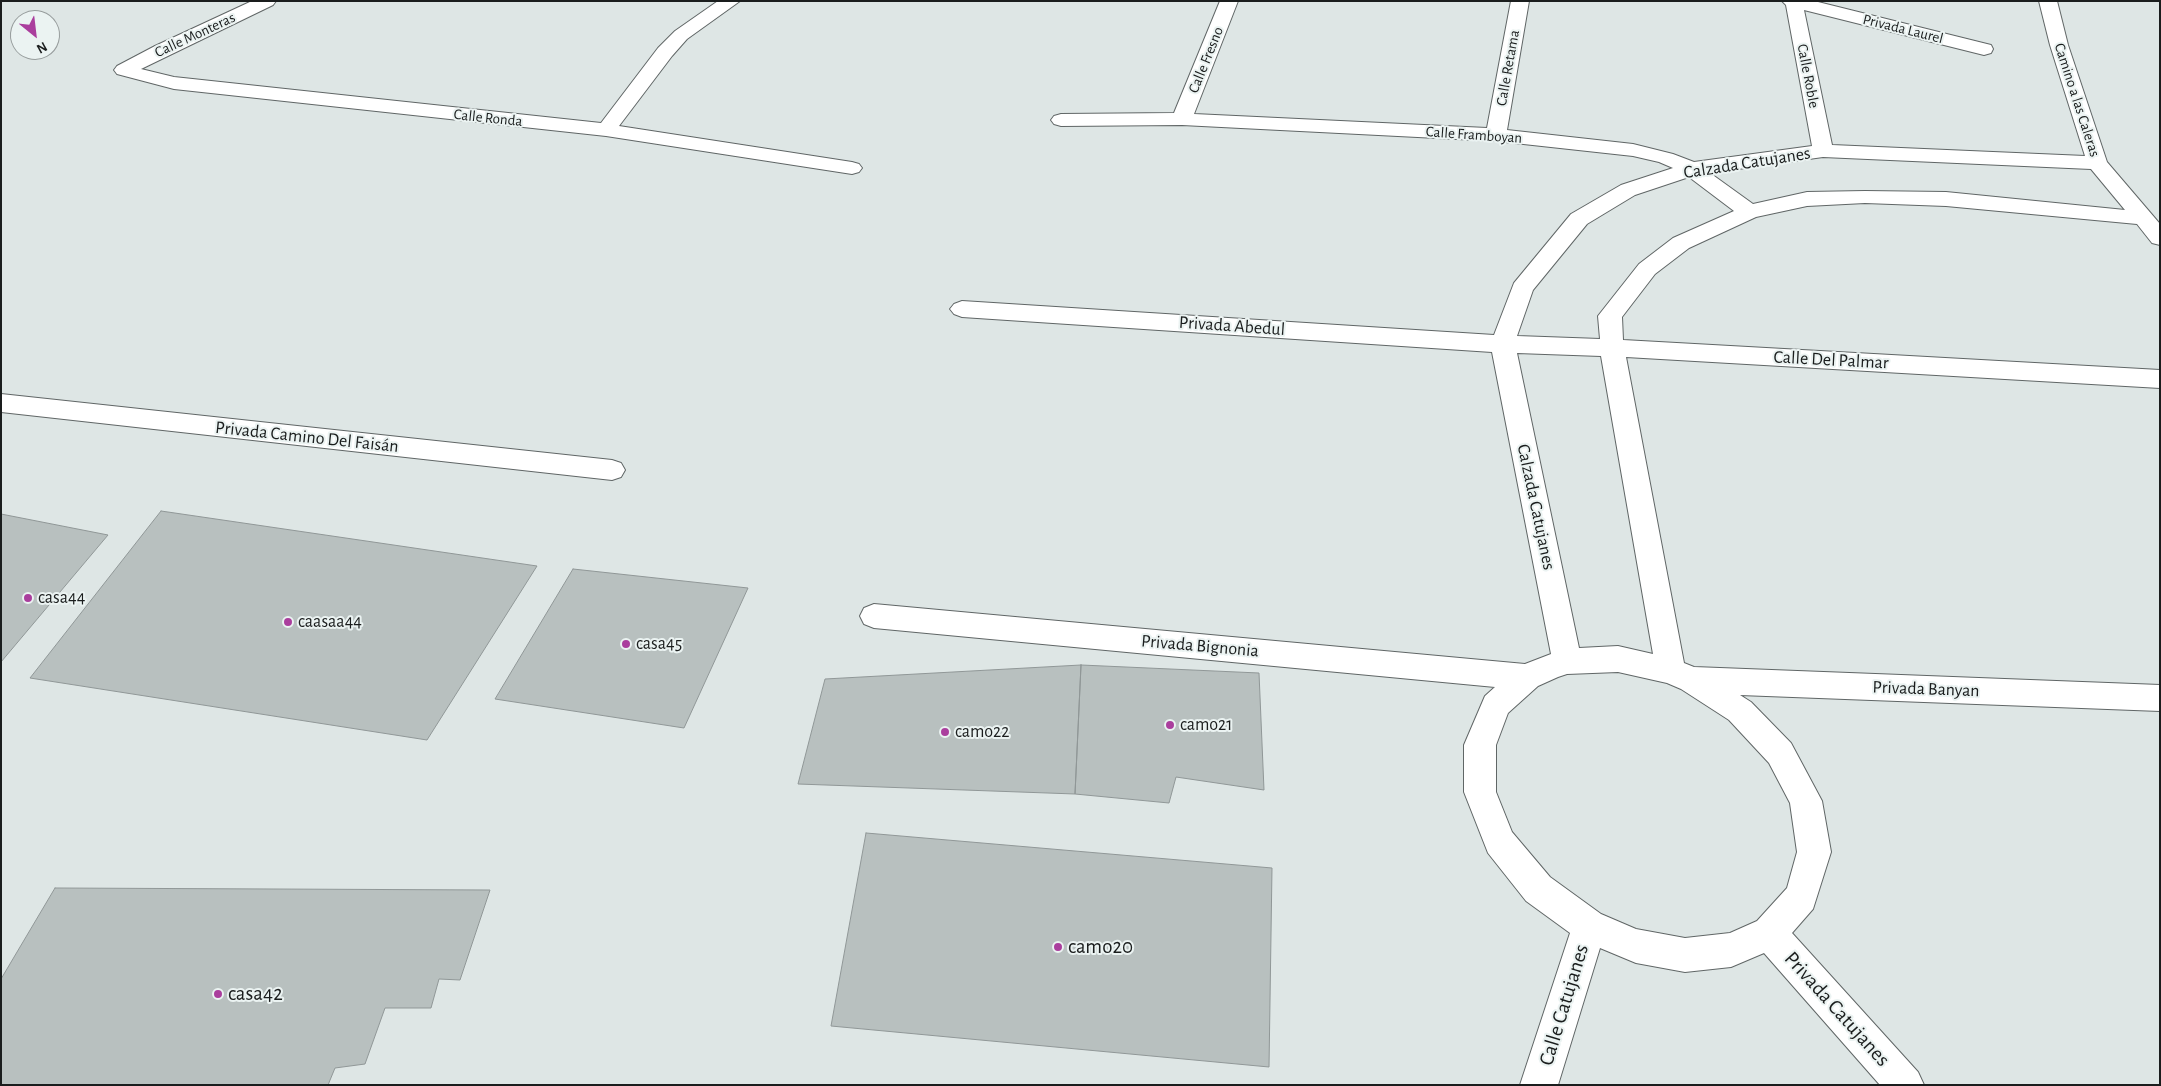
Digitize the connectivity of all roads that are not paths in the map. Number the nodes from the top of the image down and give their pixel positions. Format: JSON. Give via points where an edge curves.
{"nodes":[{"id":1,"x":267,"y":1,"type":"edge"},
{"id":2,"x":731,"y":1,"type":"edge"},
{"id":3,"x":1229,"y":1,"type":"edge"},
{"id":4,"x":1520,"y":1,"type":"edge"},
{"id":5,"x":2048,"y":1,"type":"edge"},
{"id":6,"x":1792,"y":2,"type":"edge"},
{"id":7,"x":1984,"y":49,"type":"dead end"},
{"id":8,"x":124,"y":70,"type":"joint"},
{"id":9,"x":1182,"y":119,"type":"junction"},
{"id":10,"x":1061,"y":120,"type":"dead end"},
{"id":11,"x":606,"y":130,"type":"junction"},
{"id":12,"x":1496,"y":136,"type":"junction"},
{"id":13,"x":1823,"y":151,"type":"junction"},
{"id":14,"x":2097,"y":163,"type":"junction"},
{"id":15,"x":852,"y":168,"type":"dead end"},
{"id":16,"x":1692,"y":169,"type":"junction"},
{"id":17,"x":1937,"y":176,"type":"junction"},
{"id":18,"x":1749,"y":212,"type":"junction"},
{"id":19,"x":2142,"y":218,"type":"junction"},
{"id":20,"x":2160,"y":238,"type":"edge"},
{"id":21,"x":962,"y":309,"type":"dead end"},
{"id":22,"x":1503,"y":344,"type":"junction"},
{"id":23,"x":1612,"y":348,"type":"junction"},
{"id":24,"x":2160,"y":378,"type":"edge"},
{"id":25,"x":1,"y":404,"type":"edge"},
{"id":26,"x":612,"y":470,"type":"dead end"},
{"id":27,"x":874,"y":616,"type":"dead end"},
{"id":28,"x":1567,"y":661,"type":"junction"},
{"id":29,"x":1681,"y":676,"type":"junction"},
{"id":30,"x":1527,"y":677,"type":"junction"},
{"id":31,"x":2160,"y":698,"type":"edge"},
{"id":32,"x":1589,"y":926,"type":"junction"},
{"id":33,"x":1769,"y":933,"type":"junction"},
{"id":34,"x":1539,"y":1085,"type":"edge"},
{"id":35,"x":1905,"y":1085,"type":"edge"}],
"edges":[{"from":1,"to":8,"type":"street","name":"Calle Monteras"},
{"from":2,"to":11,"type":"street","via":[[706,16],[665,52]]},
{"from":3,"to":9,"type":"street","name":"Calle Fresno"},
{"from":4,"to":12,"type":"street","name":"Calle Retama"},
{"from":5,"to":14,"type":"street","name":"Camino a las Caleras"},
{"from":6,"to":7,"type":"street","name":"Privada Laurel"},
{"from":6,"to":13,"type":"street","name":"Calle Roble"},
{"from":8,"to":11,"type":"street","name":"Calle Ronda","via":[[174,83]]},
{"from":9,"to":10,"type":"street","name":"Calle Framboyan"},
{"from":9,"to":12,"type":"street","name":"Calle Framboyan"},
{"from":11,"to":15,"type":"street","name":"Calle Ronda"},
{"from":12,"to":16,"type":"street","name":"Calle Framboyan","via":[[1633,150],[1666,158]]},
{"from":13,"to":16,"type":"street","name":"Calzada Catujanes"},
{"from":13,"to":17,"type":"street","name":"Calzada Catujanes"},
{"from":14,"to":17,"type":"street","name":"Calzada Catujanes"},
{"from":14,"to":19,"type":"street","name":"Camino a las Caleras"},
{"from":16,"to":18,"type":"street","name":"Calle Framboyan"},
{"from":16,"to":22,"type":"street","name":"Calzada Catujanes","via":[[1628,190],[1579,219],[1522,288]]},
{"from":17,"to":18,"type":"street","name":"Calzada Catujanes","via":[[1865,197],[1807,199]]},
{"from":17,"to":19,"type":"street","name":"Calzada Catujanes"},
{"from":18,"to":23,"type":"street","name":"Calzada Catujanes","via":[[1681,242],[1647,269],[1610,316]]},
{"from":19,"to":20,"type":"street","name":"Camino a las Caleras"},
{"from":21,"to":22,"type":"street","name":"Privada Abedul"},
{"from":22,"to":23,"type":"street","name":"Calle Del Palmar"},
{"from":22,"to":28,"type":"street","name":"Calzada Catujanes"},
{"from":23,"to":24,"type":"street","name":"Calle Del Palmar"},
{"from":23,"to":29,"type":"street","name":"Calzada Catujanes"},
{"from":25,"to":26,"type":"street","name":"Privada Camino Del Faisán"},
{"from":27,"to":30,"type":"street","name":"Privada Bignonia"},
{"from":28,"to":29,"type":"street","via":[[1618,659]]},
{"from":28,"to":30,"type":"street"},
{"from":29,"to":31,"type":"street","name":"Privada Banyan"},
{"from":29,"to":33,"type":"street","via":[[1740,711],[1780,753],[1806,801],[1814,852],[1801,897]]},
{"from":30,"to":32,"type":"street","via":[[1496,705],[1480,746],[1480,792],[1500,842],[1538,889]]},
{"from":32,"to":33,"type":"street","via":[[1636,946],[1685,954],[1731,950]]},
{"from":32,"to":34,"type":"street","name":"Calle Catujanes"},
{"from":33,"to":35,"type":"street","name":"Privada Catujanes"}]}
